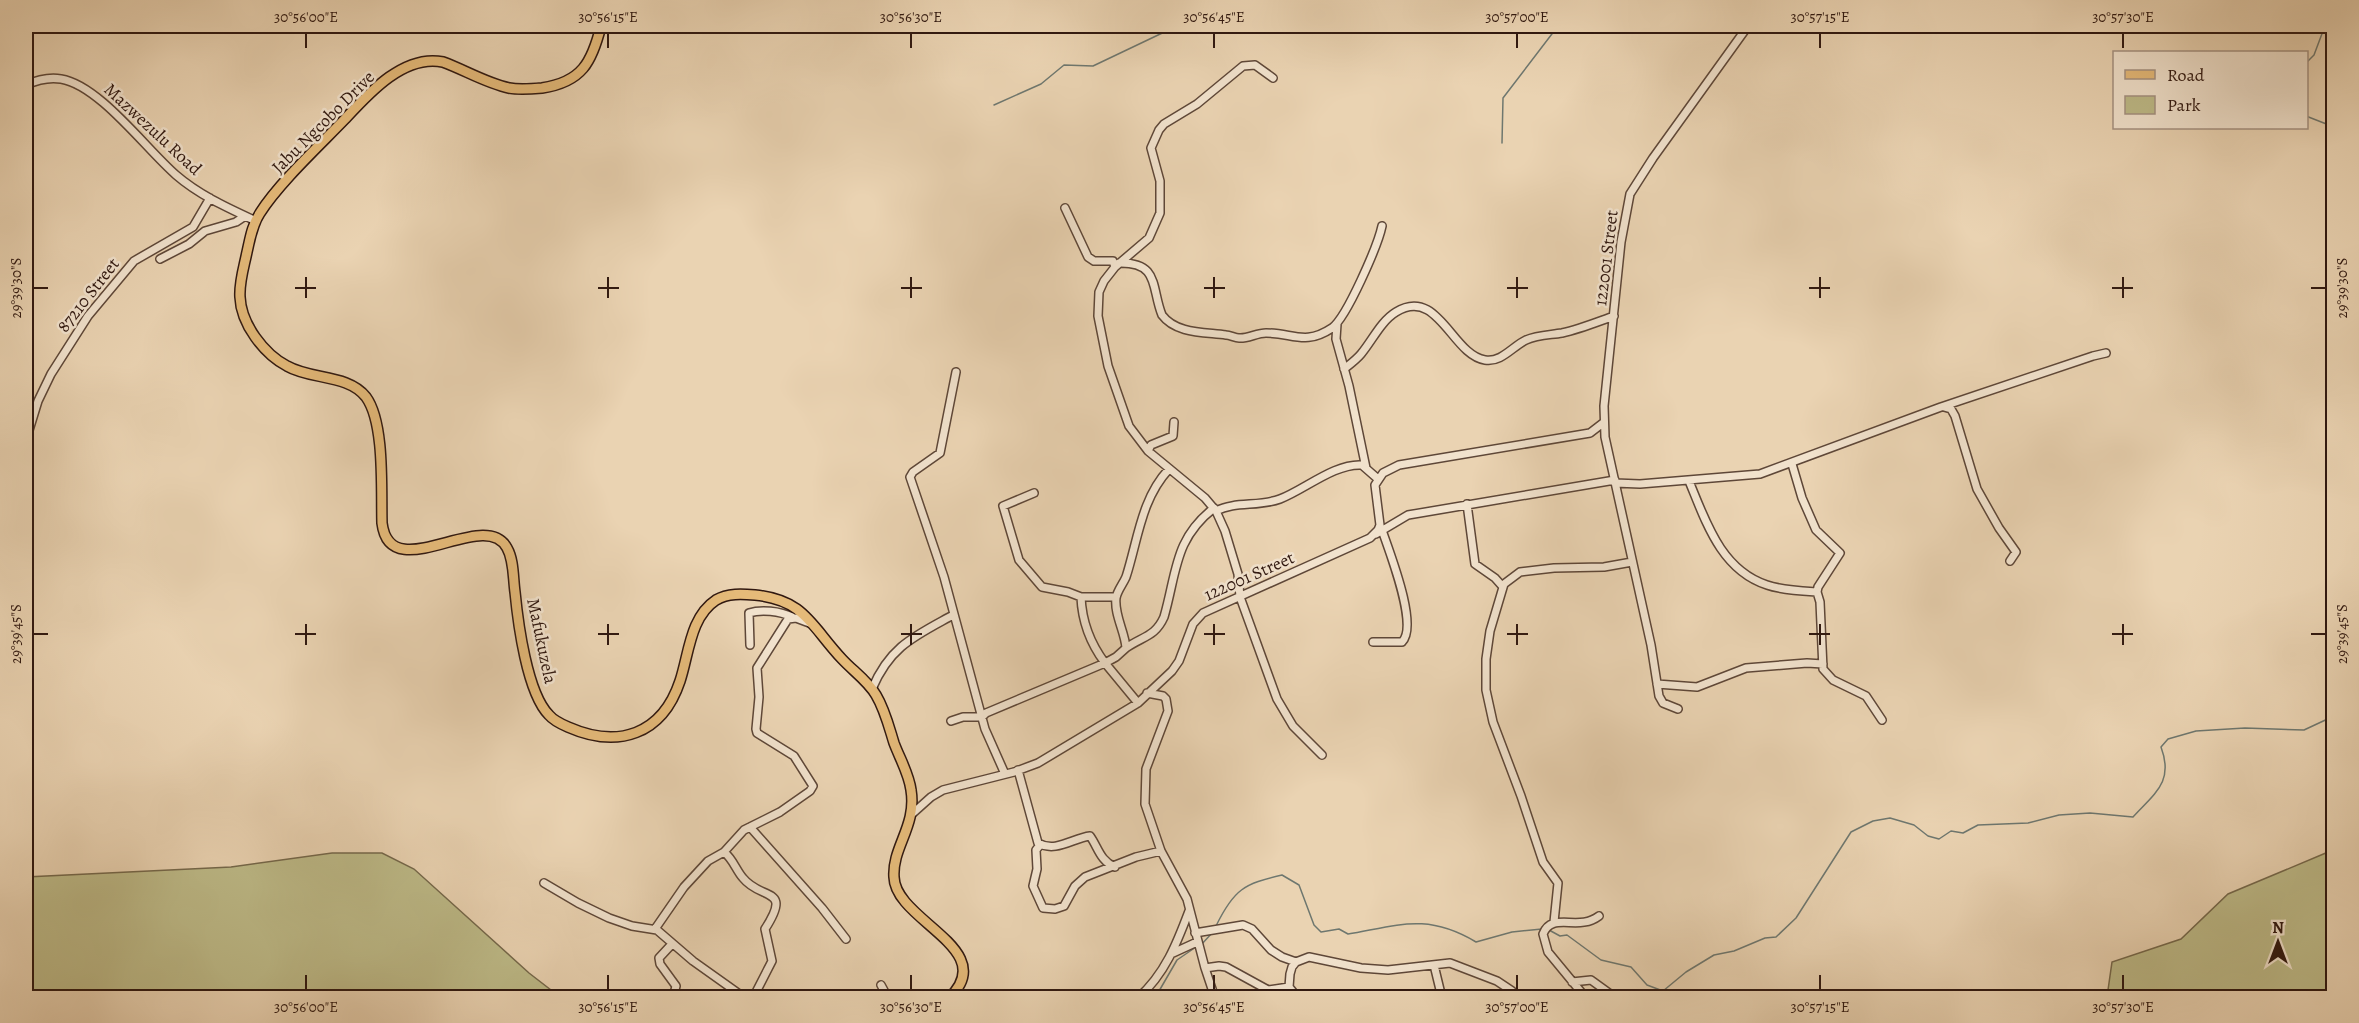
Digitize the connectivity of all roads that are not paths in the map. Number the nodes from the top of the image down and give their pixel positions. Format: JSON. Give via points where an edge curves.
{"nodes":[{"id":1,"x":601,"y":26,"type":"edge"},
{"id":2,"x":1749,"y":26,"type":"edge"},
{"id":3,"x":1273,"y":78,"type":"dead end"},
{"id":4,"x":26,"y":85,"type":"edge"},
{"id":5,"x":210,"y":198,"type":"junction"},
{"id":6,"x":1065,"y":208,"type":"dead end"},
{"id":7,"x":245,"y":216,"type":"junction"},
{"id":8,"x":256,"y":220,"type":"junction"},
{"id":9,"x":1382,"y":226,"type":"dead end"},
{"id":10,"x":160,"y":259,"type":"dead end"},
{"id":11,"x":1117,"y":265,"type":"junction"},
{"id":12,"x":1614,"y":316,"type":"junction"},
{"id":13,"x":1337,"y":323,"type":"junction"},
{"id":14,"x":2106,"y":353,"type":"dead end"},
{"id":15,"x":1344,"y":369,"type":"junction"},
{"id":16,"x":956,"y":372,"type":"dead end"},
{"id":17,"x":1941,"y":407,"type":"junction"},
{"id":18,"x":1174,"y":422,"type":"dead end"},
{"id":19,"x":1603,"y":423,"type":"junction"},
{"id":20,"x":26,"y":440,"type":"edge"},
{"id":21,"x":1148,"y":451,"type":"junction"},
{"id":22,"x":1792,"y":464,"type":"junction"},
{"id":23,"x":1366,"y":468,"type":"junction"},
{"id":24,"x":1169,"y":469,"type":"junction"},
{"id":25,"x":1378,"y":479,"type":"junction"},
{"id":26,"x":1615,"y":481,"type":"junction"},
{"id":27,"x":1689,"y":481,"type":"junction"},
{"id":28,"x":1034,"y":493,"type":"dead end"},
{"id":29,"x":1467,"y":504,"type":"junction"},
{"id":30,"x":1215,"y":509,"type":"junction"},
{"id":31,"x":1378,"y":532,"type":"junction"},
{"id":32,"x":2010,"y":561,"type":"dead end"},
{"id":33,"x":1632,"y":562,"type":"junction"},
{"id":34,"x":1503,"y":587,"type":"junction"},
{"id":35,"x":1817,"y":592,"type":"junction"},
{"id":36,"x":1081,"y":597,"type":"junction"},
{"id":37,"x":1116,"y":597,"type":"junction"},
{"id":38,"x":1240,"y":597,"type":"junction"},
{"id":39,"x":953,"y":615,"type":"junction"},
{"id":40,"x":792,"y":617,"type":"junction"},
{"id":41,"x":814,"y":625,"type":"junction"},
{"id":42,"x":1373,"y":642,"type":"dead end"},
{"id":43,"x":750,"y":645,"type":"dead end"},
{"id":44,"x":1126,"y":648,"type":"junction"},
{"id":45,"x":1105,"y":663,"type":"junction"},
{"id":46,"x":1823,"y":664,"type":"junction"},
{"id":47,"x":1658,"y":684,"type":"junction"},
{"id":48,"x":872,"y":689,"type":"junction"},
{"id":49,"x":1148,"y":693,"type":"junction"},
{"id":50,"x":1138,"y":703,"type":"junction"},
{"id":51,"x":1678,"y":709,"type":"dead end"},
{"id":52,"x":982,"y":717,"type":"junction"},
{"id":53,"x":1882,"y":720,"type":"dead end"},
{"id":54,"x":951,"y":721,"type":"dead end"},
{"id":55,"x":1322,"y":755,"type":"dead end"},
{"id":56,"x":1018,"y":770,"type":"junction"},
{"id":57,"x":1005,"y":774,"type":"junction"},
{"id":58,"x":912,"y":814,"type":"junction"},
{"id":59,"x":750,"y":827,"type":"junction"},
{"id":60,"x":1040,"y":845,"type":"junction"},
{"id":61,"x":1161,"y":851,"type":"junction"},
{"id":62,"x":724,"y":852,"type":"junction"},
{"id":63,"x":1114,"y":867,"type":"junction"},
{"id":64,"x":544,"y":883,"type":"dead end"},
{"id":65,"x":1190,"y":910,"type":"junction"},
{"id":66,"x":1599,"y":915,"type":"dead end"},
{"id":67,"x":1554,"y":922,"type":"junction"},
{"id":68,"x":655,"y":929,"type":"junction"},
{"id":69,"x":1195,"y":933,"type":"junction"},
{"id":70,"x":846,"y":939,"type":"dead end"},
{"id":71,"x":1197,"y":942,"type":"junction"},
{"id":72,"x":672,"y":944,"type":"junction"},
{"id":73,"x":1173,"y":952,"type":"junction"},
{"id":74,"x":1296,"y":962,"type":"junction"},
{"id":75,"x":1434,"y":965,"type":"junction"},
{"id":76,"x":1205,"y":968,"type":"junction"},
{"id":77,"x":1572,"y":982,"type":"junction"},
{"id":78,"x":881,"y":985,"type":"dead end"},
{"id":79,"x":1289,"y":987,"type":"junction"},
{"id":80,"x":1609,"y":993,"type":"dead end"},
{"id":81,"x":673,"y":998,"type":"edge"},
{"id":82,"x":745,"y":998,"type":"edge"},
{"id":83,"x":753,"y":998,"type":"edge"},
{"id":84,"x":888,"y":998,"type":"edge"},
{"id":85,"x":949,"y":998,"type":"edge"},
{"id":86,"x":1138,"y":998,"type":"edge"},
{"id":87,"x":1215,"y":998,"type":"edge"},
{"id":88,"x":1298,"y":998,"type":"edge"},
{"id":89,"x":1442,"y":998,"type":"edge"},
{"id":90,"x":1518,"y":998,"type":"edge"},
{"id":91,"x":1586,"y":998,"type":"edge"}],
"edges":[{"from":1,"to":8,"type":"main road","name":"Jabu Ngcobo Drive","via":[[587,65],[576,76],[554,86],[508,88],[439,61],[418,62],[401,70],[347,117]]},
{"from":2,"to":12,"type":"street","name":"122001 Street","via":[[1630,194]]},
{"from":3,"to":11,"type":"street","via":[[1255,65],[1243,66],[1197,104],[1164,124],[1151,148],[1160,181],[1160,213],[1149,238]]},
{"from":4,"to":5,"type":"street","name":"Mazwezulu Road","via":[[53,78],[82,86],[176,175]]},
{"from":5,"to":7,"type":"street","name":"Mazwezulu Road"},
{"from":5,"to":20,"type":"street","name":"87210 Street","via":[[193,227],[128,266],[88,316],[51,374]]},
{"from":6,"to":11,"type":"street","via":[[1088,257]]},
{"from":7,"to":8,"type":"street","name":"Mazwezulu Road"},
{"from":7,"to":10,"type":"street","via":[[205,231]]},
{"from":8,"to":41,"type":"main road","name":"Mafukuzela","via":[[240,287],[248,324],[268,351],[287,366],[344,382],[365,397],[377,430],[382,523],[389,542],[405,550],[480,536],[504,543],[510,554],[518,618],[535,692],[556,722],[601,737],[624,737],[643,729],[675,694],[697,625],[706,609],[722,597],[746,594],[776,599],[797,608]]},
{"from":9,"to":13,"type":"street","via":[[1359,283]]},
{"from":11,"to":13,"type":"street","via":[[1135,264],[1145,269],[1155,285],[1162,315],[1185,329],[1238,338],[1264,333],[1308,339]]},
{"from":11,"to":21,"type":"street","via":[[1099,292],[1098,316],[1122,411]]},
{"from":12,"to":15,"type":"street","via":[[1530,338],[1490,361],[1469,353],[1438,316],[1423,309],[1407,308],[1390,317]]},
{"from":12,"to":19,"type":"street","name":"122001 Street"},
{"from":13,"to":15,"type":"street"},
{"from":14,"to":17,"type":"street","name":"122001 Street"},
{"from":15,"to":23,"type":"street"},
{"from":16,"to":39,"type":"street","via":[[940,453],[910,477]]},
{"from":17,"to":22,"type":"street","name":"122001 Street"},
{"from":17,"to":32,"type":"street","via":[[1953,410],[1977,489],[2016,552]]},
{"from":18,"to":21,"type":"street","via":[[1173,436],[1152,445]]},
{"from":19,"to":25,"type":"street","via":[[1590,433],[1399,465]]},
{"from":19,"to":26,"type":"street","name":"122001 Street"},
{"from":21,"to":24,"type":"street"},
{"from":22,"to":27,"type":"street","name":"122001 Street","via":[[1753,475]]},
{"from":22,"to":35,"type":"street","via":[[1816,530],[1840,553]]},
{"from":23,"to":25,"type":"street"},
{"from":23,"to":30,"type":"street","via":[[1358,464],[1338,470],[1265,504]]},
{"from":24,"to":30,"type":"street"},
{"from":24,"to":37,"type":"street","via":[[1141,519],[1125,579]]},
{"from":25,"to":31,"type":"street"},
{"from":26,"to":27,"type":"street","name":"122001 Street"},
{"from":26,"to":29,"type":"street","name":"122001 Street"},
{"from":26,"to":33,"type":"street","name":"122001 Street"},
{"from":27,"to":35,"type":"street","via":[[1717,545],[1734,567],[1767,585]]},
{"from":28,"to":36,"type":"street","via":[[1003,506],[1019,560],[1042,587]]},
{"from":29,"to":31,"type":"street","name":"122001 Street","via":[[1408,515]]},
{"from":29,"to":34,"type":"street","via":[[1475,564]]},
{"from":30,"to":38,"type":"street","via":[[1238,574]]},
{"from":30,"to":44,"type":"street","via":[[1195,524],[1184,542],[1160,626]]},
{"from":31,"to":38,"type":"street","name":"122001 Street"},
{"from":31,"to":42,"type":"street","via":[[1404,601],[1408,631],[1402,642]]},
{"from":33,"to":34,"type":"street","via":[[1520,572]]},
{"from":33,"to":47,"type":"street","name":"122001 Street"},
{"from":34,"to":67,"type":"street","via":[[1490,631],[1486,690],[1493,722],[1544,862],[1557,883]]},
{"from":35,"to":46,"type":"street"},
{"from":36,"to":37,"type":"street"},
{"from":36,"to":45,"type":"street","via":[[1087,631]]},
{"from":37,"to":44,"type":"street"},
{"from":38,"to":49,"type":"street","name":"122001 Street","via":[[1197,618],[1172,672]]},
{"from":38,"to":55,"type":"street","via":[[1284,711],[1303,738]]},
{"from":39,"to":48,"type":"street","via":[[893,653]]},
{"from":39,"to":52,"type":"street"},
{"from":40,"to":41,"type":"street"},
{"from":40,"to":43,"type":"street","via":[[784,613],[749,613]]},
{"from":40,"to":59,"type":"street","via":[[757,668],[756,729],[794,756],[813,786],[780,812]]},
{"from":41,"to":48,"type":"main road","name":"Mafukuzela"},
{"from":44,"to":45,"type":"street"},
{"from":45,"to":50,"type":"street"},
{"from":45,"to":52,"type":"street"},
{"from":46,"to":47,"type":"street","via":[[1746,668],[1698,687]]},
{"from":46,"to":53,"type":"street","via":[[1833,680],[1866,696]]},
{"from":47,"to":51,"type":"street","name":"122001 Street","via":[[1663,703]]},
{"from":48,"to":58,"type":"main road","name":"Mafukuzela","via":[[883,708],[909,780]]},
{"from":49,"to":50,"type":"street","name":"122001 Street"},
{"from":49,"to":61,"type":"street","via":[[1163,696],[1168,704],[1144,782],[1145,804]]},
{"from":50,"to":56,"type":"street","name":"122001 Street","via":[[1044,760]]},
{"from":52,"to":54,"type":"street"},
{"from":52,"to":57,"type":"street"},
{"from":56,"to":57,"type":"street","name":"122001 Street"},
{"from":56,"to":60,"type":"street"},
{"from":57,"to":58,"type":"street","name":"122001 Street","via":[[943,790]]},
{"from":58,"to":85,"type":"main road","name":"Mafukuzela","via":[[897,858],[894,884],[898,895],[960,958],[963,980]]},
{"from":59,"to":62,"type":"street"},
{"from":59,"to":70,"type":"street"},
{"from":60,"to":63,"type":"street","via":[[1066,844],[1090,836],[1097,851]]},
{"from":60,"to":63,"type":"street","via":[[1036,850],[1033,886],[1043,908],[1064,906],[1081,881]]},
{"from":61,"to":63,"type":"street"},
{"from":61,"to":65,"type":"street"},
{"from":62,"to":68,"type":"street","via":[[698,871]]},
{"from":62,"to":83,"type":"street","via":[[746,881],[773,897],[776,903],[765,929],[771,966]]},
{"from":64,"to":68,"type":"street","via":[[609,918]]},
{"from":65,"to":69,"type":"street"},
{"from":65,"to":73,"type":"street"},
{"from":66,"to":67,"type":"street","via":[[1584,924]]},
{"from":67,"to":77,"type":"street","via":[[1545,930],[1544,942]]},
{"from":68,"to":72,"type":"street"},
{"from":69,"to":71,"type":"street"},
{"from":69,"to":74,"type":"street","via":[[1244,925],[1252,928],[1271,950]]},
{"from":71,"to":73,"type":"street"},
{"from":71,"to":76,"type":"street"},
{"from":72,"to":81,"type":"street","via":[[659,958],[676,986]]},
{"from":72,"to":82,"type":"street"},
{"from":73,"to":86,"type":"street","via":[[1157,978]]},
{"from":74,"to":75,"type":"street","via":[[1310,957],[1388,970]]},
{"from":74,"to":79,"type":"street"},
{"from":75,"to":89,"type":"street"},
{"from":75,"to":90,"type":"street","via":[[1450,963],[1470,969],[1506,986]]},
{"from":76,"to":79,"type":"street","via":[[1226,967],[1268,990]]},
{"from":76,"to":87,"type":"street"},
{"from":77,"to":80,"type":"street","via":[[1591,980]]},
{"from":77,"to":91,"type":"street"},
{"from":78,"to":84,"type":"street"},
{"from":79,"to":88,"type":"street"}]}
